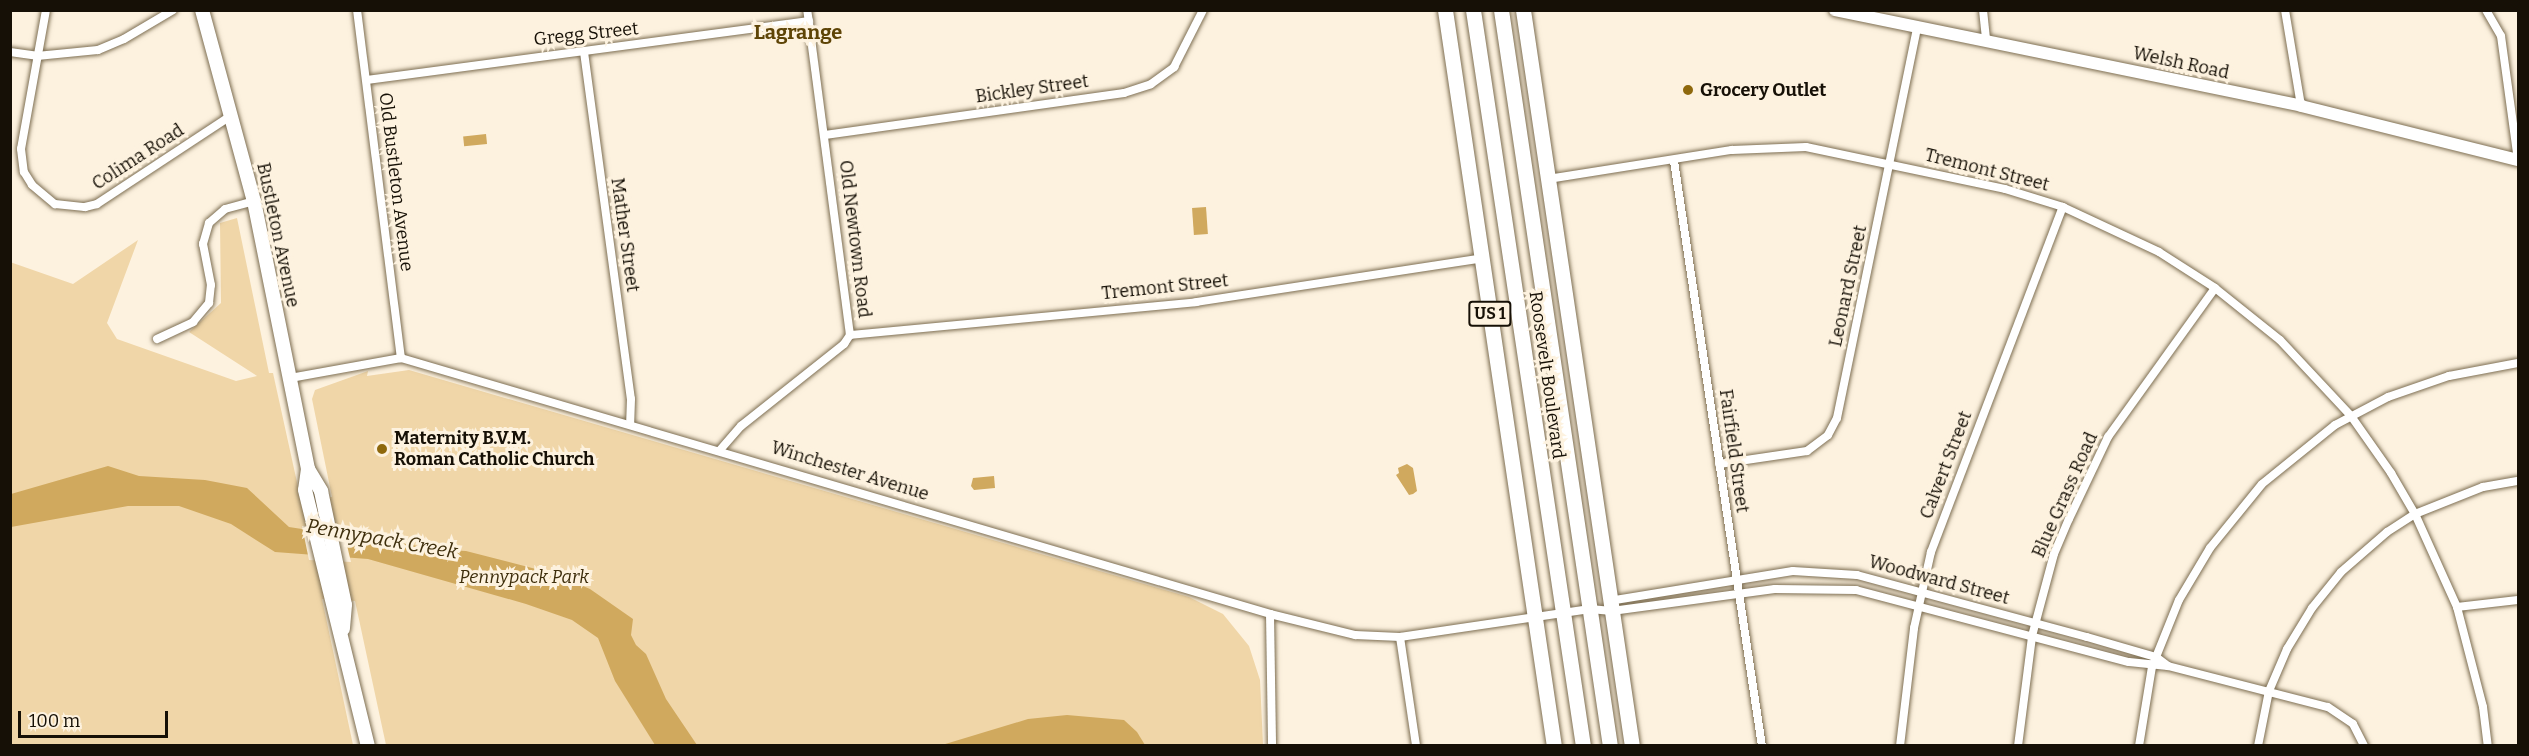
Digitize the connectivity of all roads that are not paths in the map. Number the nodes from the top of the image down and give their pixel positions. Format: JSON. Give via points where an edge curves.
{"nodes":[{"id":1,"x":46,"y":10,"type":"edge"},
{"id":2,"x":173,"y":10,"type":"edge"},
{"id":3,"x":202,"y":10,"type":"edge"},
{"id":4,"x":357,"y":10,"type":"edge"},
{"id":5,"x":807,"y":10,"type":"edge"},
{"id":6,"x":1203,"y":10,"type":"edge"},
{"id":7,"x":1445,"y":10,"type":"edge"},
{"id":8,"x":1473,"y":10,"type":"edge"},
{"id":9,"x":1501,"y":10,"type":"edge"},
{"id":10,"x":1523,"y":10,"type":"edge"},
{"id":11,"x":1835,"y":10,"type":"edge"},
{"id":12,"x":1983,"y":10,"type":"edge"},
{"id":13,"x":2285,"y":10,"type":"edge"},
{"id":14,"x":2486,"y":10,"type":"edge"},
{"id":15,"x":809,"y":21,"type":"junction"},
{"id":16,"x":1917,"y":28,"type":"junction"},
{"id":17,"x":1986,"y":40,"type":"junction"},
{"id":18,"x":10,"y":52,"type":"edge"},
{"id":19,"x":584,"y":52,"type":"junction"},
{"id":20,"x":37,"y":56,"type":"junction"},
{"id":21,"x":367,"y":80,"type":"junction"},
{"id":22,"x":2301,"y":106,"type":"junction"},
{"id":23,"x":232,"y":115,"type":"junction"},
{"id":24,"x":825,"y":135,"type":"junction"},
{"id":25,"x":2518,"y":160,"type":"edge"},
{"id":26,"x":1674,"y":161,"type":"junction"},
{"id":27,"x":1890,"y":164,"type":"junction"},
{"id":28,"x":1548,"y":179,"type":"junction"},
{"id":29,"x":254,"y":201,"type":"junction"},
{"id":30,"x":2063,"y":207,"type":"junction"},
{"id":31,"x":1482,"y":258,"type":"junction"},
{"id":32,"x":2215,"y":288,"type":"junction"},
{"id":33,"x":850,"y":335,"type":"junction"},
{"id":34,"x":157,"y":339,"type":"dead end"},
{"id":35,"x":401,"y":358,"type":"junction"},
{"id":36,"x":2518,"y":363,"type":"edge"},
{"id":37,"x":290,"y":378,"type":"junction"},
{"id":38,"x":2351,"y":416,"type":"junction"},
{"id":39,"x":630,"y":423,"type":"junction"},
{"id":40,"x":720,"y":450,"type":"junction"},
{"id":41,"x":1719,"y":464,"type":"junction"},
{"id":42,"x":308,"y":469,"type":"junction"},
{"id":43,"x":2518,"y":481,"type":"edge"},
{"id":44,"x":2415,"y":514,"type":"junction"},
{"id":45,"x":1736,"y":582,"type":"junction"},
{"id":46,"x":1738,"y":592,"type":"junction"},
{"id":47,"x":1922,"y":592,"type":"junction"},
{"id":48,"x":2518,"y":600,"type":"edge"},
{"id":49,"x":1611,"y":606,"type":"junction"},
{"id":50,"x":1918,"y":606,"type":"junction"},
{"id":51,"x":2457,"y":607,"type":"junction"},
{"id":52,"x":1590,"y":609,"type":"junction"},
{"id":53,"x":1563,"y":613,"type":"junction"},
{"id":54,"x":1270,"y":614,"type":"junction"},
{"id":55,"x":1535,"y":617,"type":"junction"},
{"id":56,"x":2035,"y":622,"type":"junction"},
{"id":57,"x":342,"y":630,"type":"junction"},
{"id":58,"x":2032,"y":636,"type":"junction"},
{"id":59,"x":1400,"y":637,"type":"junction"},
{"id":60,"x":2156,"y":657,"type":"junction"},
{"id":61,"x":2168,"y":666,"type":"junction"},
{"id":62,"x":2152,"y":667,"type":"junction"},
{"id":63,"x":2269,"y":691,"type":"junction"},
{"id":64,"x":368,"y":746,"type":"edge"},
{"id":65,"x":1272,"y":746,"type":"edge"},
{"id":66,"x":1416,"y":746,"type":"edge"},
{"id":67,"x":1554,"y":746,"type":"edge"},
{"id":68,"x":1583,"y":746,"type":"edge"},
{"id":69,"x":1610,"y":746,"type":"edge"},
{"id":70,"x":1632,"y":746,"type":"edge"},
{"id":71,"x":1762,"y":746,"type":"edge"},
{"id":72,"x":1900,"y":746,"type":"edge"},
{"id":73,"x":2018,"y":746,"type":"edge"},
{"id":74,"x":2139,"y":746,"type":"edge"},
{"id":75,"x":2258,"y":746,"type":"edge"},
{"id":76,"x":2364,"y":746,"type":"edge"},
{"id":77,"x":2488,"y":746,"type":"edge"}],
"edges":[{"from":1,"to":20,"type":"street"},
{"from":2,"to":20,"type":"street","via":[[98,50]]},
{"from":3,"to":23,"type":"main road","name":"Bustleton Avenue"},
{"from":4,"to":21,"type":"street","name":"Old Bustleton Avenue"},
{"from":5,"to":15,"type":"street","name":"Old Newtown Road"},
{"from":6,"to":24,"type":"street","name":"Bickley Street","via":[[1174,67],[1151,84],[1124,93]]},
{"from":7,"to":31,"type":"highway","number":"US 1"},
{"from":8,"to":53,"type":"highway","name":"Roosevelt Boulevard","number":"US 1"},
{"from":9,"to":52,"type":"highway","name":"Roosevelt Boulevard"},
{"from":10,"to":28,"type":"highway","name":"Roosevelt Boulevard"},
{"from":11,"to":16,"type":"street","name":"Welsh Road"},
{"from":12,"to":17,"type":"street"},
{"from":13,"to":22,"type":"street"},
{"from":14,"to":25,"type":"street","via":[[2501,36]]},
{"from":15,"to":19,"type":"street","name":"Gregg Street"},
{"from":15,"to":24,"type":"street","name":"Old Newtown Road"},
{"from":16,"to":17,"type":"street","name":"Welsh Road"},
{"from":16,"to":27,"type":"street","name":"Leonard Street"},
{"from":17,"to":22,"type":"street","name":"Welsh Road"},
{"from":18,"to":20,"type":"street"},
{"from":19,"to":21,"type":"street","name":"Gregg Street"},
{"from":19,"to":39,"type":"street","name":"Mather Street","via":[[631,399]]},
{"from":20,"to":23,"type":"street","name":"Colima Road","via":[[21,150],[24,172],[32,185],[55,204],[97,204]]},
{"from":21,"to":35,"type":"street","name":"Old Bustleton Avenue"},
{"from":22,"to":25,"type":"street","name":"Welsh Road"},
{"from":23,"to":29,"type":"main road","name":"Bustleton Avenue"},
{"from":24,"to":33,"type":"street","name":"Old Newtown Road"},
{"from":26,"to":27,"type":"street","name":"Tremont Street","via":[[1731,150],[1806,147]]},
{"from":26,"to":28,"type":"street","name":"Tremont Street"},
{"from":26,"to":41,"type":"street","name":"Fairfield Street"},
{"from":27,"to":30,"type":"street","name":"Tremont Street","via":[[2006,189]]},
{"from":27,"to":41,"type":"street","name":"Leonard Street","via":[[1837,418],[1828,435],[1818,445],[1796,455]]},
{"from":28,"to":49,"type":"highway","name":"Roosevelt Boulevard"},
{"from":29,"to":34,"type":"street","via":[[225,208],[209,223],[203,244],[211,285],[209,303],[193,322]]},
{"from":29,"to":37,"type":"main road","name":"Bustleton Avenue"},
{"from":30,"to":32,"type":"street","name":"Tremont Street","via":[[2158,252]]},
{"from":30,"to":47,"type":"street","name":"Calvert Street","via":[[1939,529]]},
{"from":31,"to":33,"type":"street","name":"Tremont Street","via":[[1196,302]]},
{"from":31,"to":55,"type":"highway","number":"US 1"},
{"from":32,"to":38,"type":"street","name":"Tremont Street","via":[[2280,340]]},
{"from":32,"to":56,"type":"street","name":"Blue Grass Road","via":[[2108,437],[2054,554]]},
{"from":33,"to":40,"type":"street","name":"Old Newtown Road","via":[[844,344],[741,426]]},
{"from":35,"to":37,"type":"street","name":"Winchester Avenue"},
{"from":35,"to":39,"type":"street","name":"Winchester Avenue"},
{"from":36,"to":38,"type":"street","via":[[2417,385]]},
{"from":37,"to":42,"type":"main road","name":"Bustleton Avenue"},
{"from":38,"to":44,"type":"street","name":"Tremont Street"},
{"from":38,"to":60,"type":"street","via":[[2285,463],[2233,517],[2191,579]]},
{"from":39,"to":40,"type":"street","name":"Winchester Avenue"},
{"from":40,"to":54,"type":"street","name":"Winchester Avenue"},
{"from":41,"to":45,"type":"street","name":"Fairfield Street"},
{"from":42,"to":57,"type":"main road","name":"Bustleton Avenue","via":[[305,490],[330,604]]},
{"from":42,"to":57,"type":"main road","name":"Bustleton Avenue","via":[[321,491],[345,605]]},
{"from":43,"to":44,"type":"street","via":[[2483,487]]},
{"from":44,"to":51,"type":"street","name":"Tremont Street"},
{"from":44,"to":63,"type":"street","via":[[2373,543],[2325,590],[2299,627]]},
{"from":45,"to":46,"type":"street","name":"Fairfield Street"},
{"from":45,"to":47,"type":"street","name":"Woodward Street","via":[[1793,571],[1826,572],[1881,579]]},
{"from":45,"to":49,"type":"street","name":"Woodward Street"},
{"from":46,"to":49,"type":"street","name":"Woodward Street"},
{"from":46,"to":50,"type":"street","name":"Woodward Street","via":[[1856,590]]},
{"from":46,"to":71,"type":"street","name":"Fairfield Street"},
{"from":47,"to":50,"type":"street","name":"Calvert Street"},
{"from":47,"to":56,"type":"street","name":"Woodward Street"},
{"from":48,"to":51,"type":"street"},
{"from":49,"to":52,"type":"street","name":"Woodward Street"},
{"from":49,"to":70,"type":"highway","name":"Roosevelt Boulevard"},
{"from":50,"to":58,"type":"street","name":"Woodward Street"},
{"from":50,"to":72,"type":"street","name":"Calvert Street","via":[[1906,674]]},
{"from":51,"to":77,"type":"street","name":"Tremont Street","via":[[2483,707]]},
{"from":52,"to":53,"type":"street","name":"Woodward Street"},
{"from":52,"to":69,"type":"highway","name":"Roosevelt Boulevard"},
{"from":53,"to":55,"type":"street","name":"Woodward Street"},
{"from":53,"to":68,"type":"highway","name":"Roosevelt Boulevard","number":"US 1"},
{"from":54,"to":59,"type":"street","name":"Woodward Street","via":[[1355,635]]},
{"from":54,"to":65,"type":"street"},
{"from":55,"to":59,"type":"street","name":"Woodward Street"},
{"from":55,"to":67,"type":"highway","number":"US 1"},
{"from":56,"to":58,"type":"street","name":"Blue Grass Road"},
{"from":56,"to":60,"type":"street","name":"Woodward Street"},
{"from":57,"to":64,"type":"main road","name":"Bustleton Avenue"},
{"from":58,"to":62,"type":"street","name":"Woodward Street"},
{"from":58,"to":73,"type":"street","name":"Blue Grass Road"},
{"from":59,"to":66,"type":"street"},
{"from":60,"to":61,"type":"street","name":"Woodward Street"},
{"from":60,"to":62,"type":"street"},
{"from":61,"to":62,"type":"street","name":"Woodward Street"},
{"from":61,"to":63,"type":"street","name":"Woodward Street"},
{"from":62,"to":74,"type":"street"},
{"from":63,"to":75,"type":"street"},
{"from":63,"to":76,"type":"street","name":"Woodward Street","via":[[2344,716],[2359,733]]}]}
